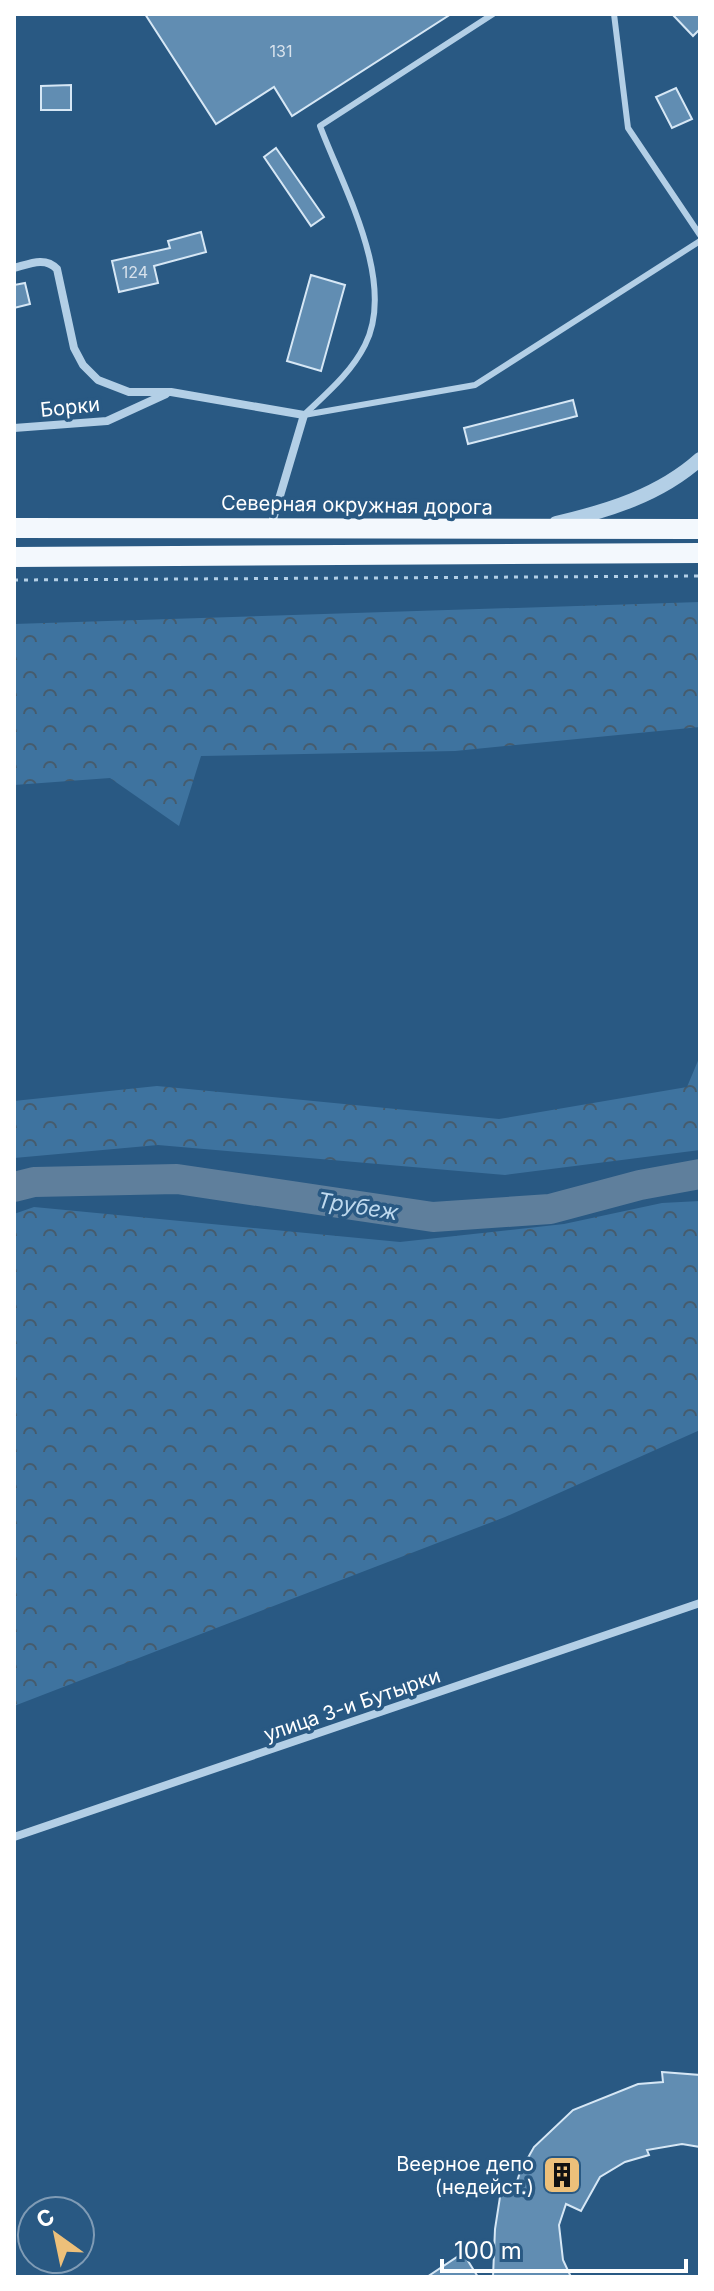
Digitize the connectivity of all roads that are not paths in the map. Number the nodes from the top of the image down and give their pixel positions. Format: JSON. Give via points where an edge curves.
{"nodes":[{"id":1,"x":493,"y":14,"type":"edge"},
{"id":2,"x":614,"y":14,"type":"edge"},
{"id":3,"x":700,"y":235,"type":"edge"},
{"id":4,"x":700,"y":241,"type":"edge"},
{"id":5,"x":14,"y":268,"type":"edge"},
{"id":6,"x":171,"y":392,"type":"junction"},
{"id":7,"x":304,"y":415,"type":"junction"},
{"id":8,"x":14,"y":428,"type":"edge"},
{"id":9,"x":700,"y":459,"type":"edge"},
{"id":10,"x":271,"y":526,"type":"junction"},
{"id":11,"x":14,"y":528,"type":"edge"},
{"id":12,"x":700,"y":529,"type":"edge"},
{"id":13,"x":522,"y":531,"type":"junction"},
{"id":14,"x":700,"y":553,"type":"edge"},
{"id":15,"x":14,"y":557,"type":"edge"},
{"id":16,"x":700,"y":1603,"type":"edge"},
{"id":17,"x":14,"y":1837,"type":"edge"}],
"edges":[{"from":1,"to":7,"type":"lane","via":[[320,126],[370,256],[377,300],[366,343],[343,379]]},
{"from":2,"to":3,"type":"lane","via":[[628,128]]},
{"from":4,"to":7,"type":"lane","via":[[475,385]]},
{"from":5,"to":6,"type":"street","via":[[41,261],[57,269],[74,348],[98,380],[129,392]]},
{"from":6,"to":7,"type":"street"},
{"from":6,"to":8,"type":"street","name":"Борки","via":[[107,421]]},
{"from":7,"to":10,"type":"street"},
{"from":9,"to":13,"type":"street","via":[[652,492],[605,512]]},
{"from":10,"to":11,"type":"main road","name":"Северная окружная дорога"},
{"from":10,"to":13,"type":"main road","name":"Северная окружная дорога"},
{"from":12,"to":13,"type":"main road","name":"Северная окружная дорога"},
{"from":14,"to":15,"type":"main road"},
{"from":16,"to":17,"type":"street","name":"улица 3-и Бутырки"}]}
